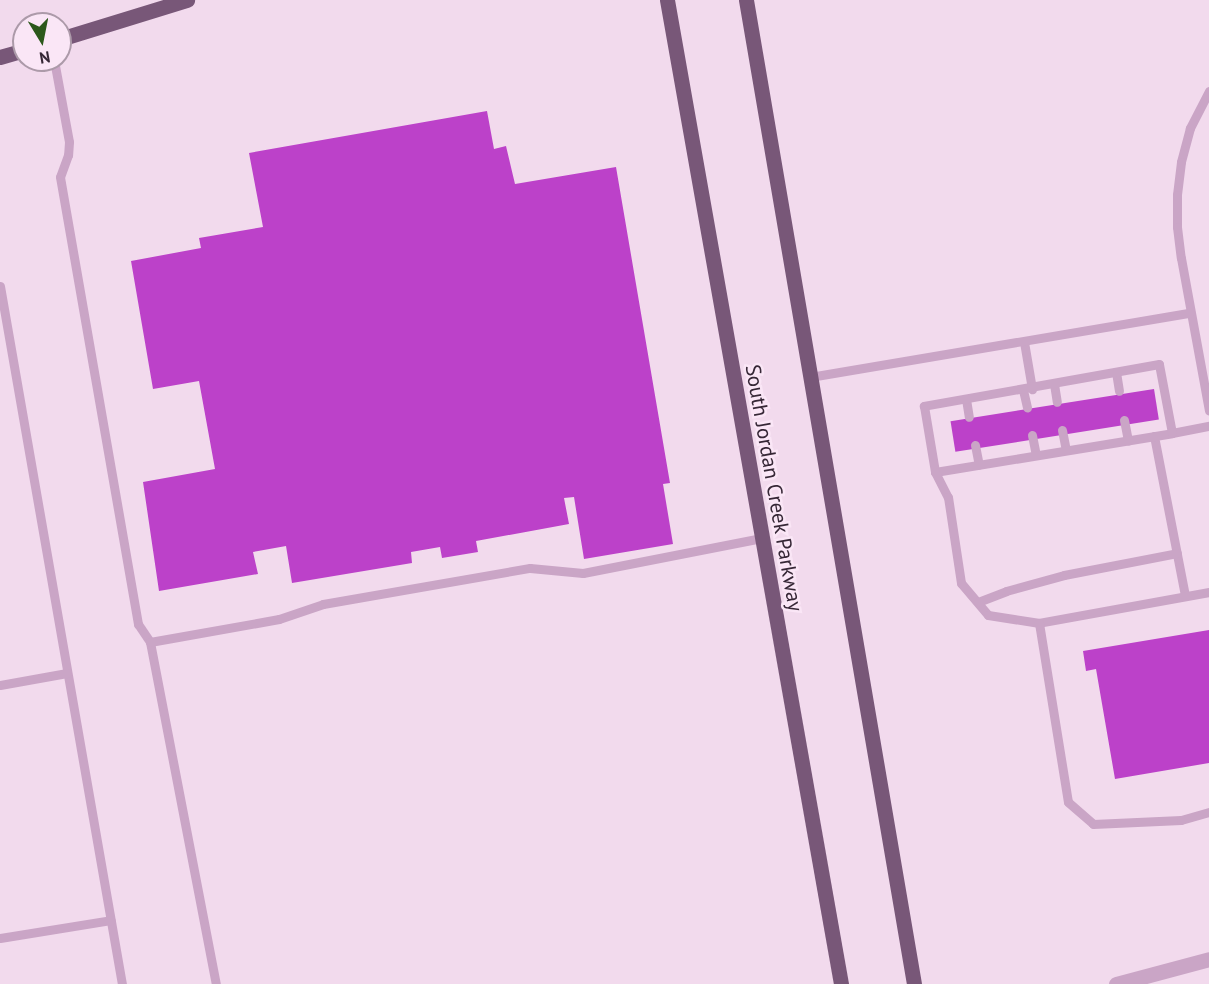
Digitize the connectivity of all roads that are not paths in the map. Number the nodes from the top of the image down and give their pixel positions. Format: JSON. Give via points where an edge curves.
{"nodes":[{"id":1,"x":187,"y":0,"type":"edge"},
{"id":2,"x":667,"y":0,"type":"edge"},
{"id":3,"x":746,"y":0,"type":"edge"},
{"id":4,"x":72,"y":35,"type":"edge"},
{"id":5,"x":56,"y":72,"type":"edge"},
{"id":6,"x":1209,"y":91,"type":"edge"},
{"id":7,"x":0,"y":286,"type":"edge"},
{"id":8,"x":1190,"y":313,"type":"junction"},
{"id":9,"x":1024,"y":342,"type":"junction"},
{"id":10,"x":1116,"y":372,"type":"junction"},
{"id":11,"x":810,"y":377,"type":"junction"},
{"id":12,"x":1054,"y":384,"type":"junction"},
{"id":13,"x":1028,"y":389,"type":"junction"},
{"id":14,"x":1119,"y":391,"type":"dead end"},
{"id":15,"x":966,"y":399,"type":"junction"},
{"id":16,"x":1058,"y":402,"type":"dead end"},
{"id":17,"x":1027,"y":408,"type":"dead end"},
{"id":18,"x":1209,"y":410,"type":"edge"},
{"id":19,"x":969,"y":417,"type":"dead end"},
{"id":20,"x":1124,"y":420,"type":"dead end"},
{"id":21,"x":1209,"y":426,"type":"edge"},
{"id":22,"x":1062,"y":430,"type":"dead end"},
{"id":23,"x":1172,"y":433,"type":"junction"},
{"id":24,"x":1032,"y":435,"type":"dead end"},
{"id":25,"x":1154,"y":436,"type":"junction"},
{"id":26,"x":1128,"y":441,"type":"junction"},
{"id":27,"x":975,"y":445,"type":"dead end"},
{"id":28,"x":1066,"y":450,"type":"junction"},
{"id":29,"x":1036,"y":455,"type":"junction"},
{"id":30,"x":979,"y":465,"type":"junction"},
{"id":31,"x":935,"y":472,"type":"junction"},
{"id":32,"x":762,"y":538,"type":"junction"},
{"id":33,"x":1177,"y":553,"type":"junction"},
{"id":34,"x":1209,"y":592,"type":"edge"},
{"id":35,"x":1185,"y":596,"type":"junction"},
{"id":36,"x":978,"y":602,"type":"junction"},
{"id":37,"x":1039,"y":623,"type":"junction"},
{"id":38,"x":150,"y":642,"type":"junction"},
{"id":39,"x":67,"y":673,"type":"junction"},
{"id":40,"x":0,"y":685,"type":"edge"},
{"id":41,"x":1209,"y":812,"type":"edge"},
{"id":42,"x":111,"y":920,"type":"junction"},
{"id":43,"x":0,"y":938,"type":"edge"},
{"id":44,"x":1209,"y":959,"type":"edge"},
{"id":45,"x":122,"y":984,"type":"edge"},
{"id":46,"x":216,"y":984,"type":"edge"},
{"id":47,"x":841,"y":984,"type":"edge"},
{"id":48,"x":914,"y":984,"type":"edge"},
{"id":49,"x":1116,"y":984,"type":"edge"}],
"edges":[{"from":1,"to":4,"type":"main road"},
{"from":2,"to":32,"type":"main road","name":"South Jordan Creek Parkway"},
{"from":3,"to":11,"type":"main road"},
{"from":5,"to":38,"type":"lane","via":[[69,142],[60,177],[138,624]]},
{"from":6,"to":8,"type":"lane","via":[[1190,128],[1177,195],[1177,227]]},
{"from":7,"to":39,"type":"lane"},
{"from":8,"to":9,"type":"lane"},
{"from":8,"to":18,"type":"lane"},
{"from":9,"to":11,"type":"lane"},
{"from":9,"to":13,"type":"lane"},
{"from":10,"to":12,"type":"lane"},
{"from":10,"to":14,"type":"lane"},
{"from":10,"to":23,"type":"lane","via":[[1159,364]]},
{"from":11,"to":48,"type":"main road"},
{"from":12,"to":13,"type":"lane"},
{"from":12,"to":16,"type":"lane"},
{"from":13,"to":15,"type":"lane"},
{"from":13,"to":17,"type":"lane"},
{"from":15,"to":19,"type":"lane"},
{"from":15,"to":31,"type":"lane","via":[[924,406]]},
{"from":20,"to":26,"type":"lane"},
{"from":21,"to":23,"type":"lane"},
{"from":22,"to":28,"type":"lane"},
{"from":23,"to":25,"type":"lane"},
{"from":24,"to":29,"type":"lane"},
{"from":25,"to":26,"type":"lane"},
{"from":25,"to":33,"type":"lane"},
{"from":26,"to":28,"type":"lane"},
{"from":27,"to":30,"type":"lane"},
{"from":28,"to":29,"type":"lane"},
{"from":29,"to":30,"type":"lane"},
{"from":30,"to":31,"type":"lane"},
{"from":31,"to":36,"type":"lane","via":[[948,497],[961,583]]},
{"from":32,"to":38,"type":"lane","via":[[583,573],[530,568],[323,604],[279,619]]},
{"from":32,"to":47,"type":"main road","name":"South Jordan Creek Parkway"},
{"from":33,"to":35,"type":"lane"},
{"from":33,"to":36,"type":"lane","via":[[1064,575]]},
{"from":34,"to":35,"type":"lane"},
{"from":35,"to":37,"type":"lane"},
{"from":36,"to":37,"type":"lane","via":[[988,615]]},
{"from":37,"to":41,"type":"lane","via":[[1068,802],[1092,824],[1180,820]]},
{"from":38,"to":46,"type":"lane"},
{"from":39,"to":40,"type":"lane"},
{"from":39,"to":42,"type":"lane"},
{"from":42,"to":43,"type":"lane"},
{"from":42,"to":45,"type":"lane"},
{"from":44,"to":49,"type":"street"}]}
